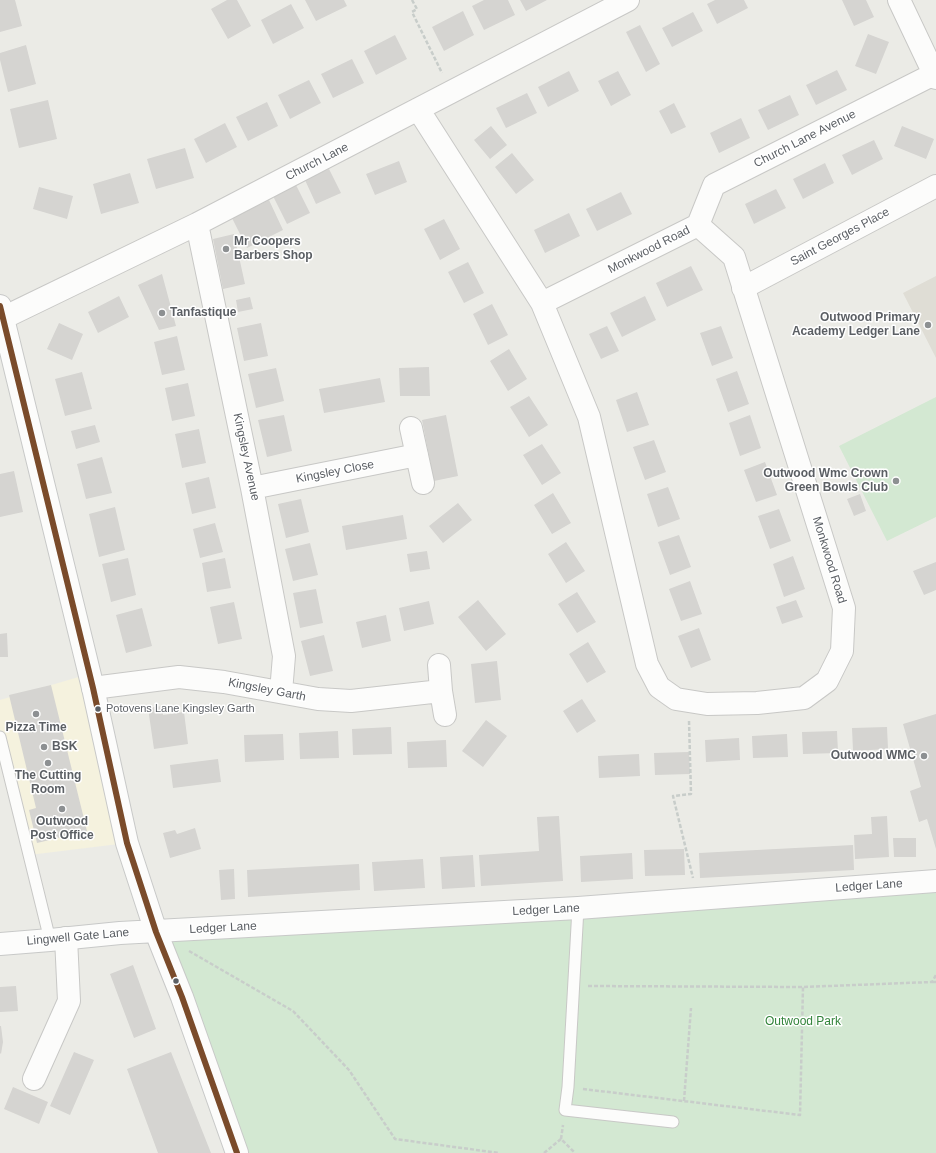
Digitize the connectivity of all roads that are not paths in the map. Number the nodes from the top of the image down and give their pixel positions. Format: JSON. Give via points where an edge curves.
{"nodes":[{"id":1,"x":628,"y":0,"type":"edge"},
{"id":2,"x":899,"y":0,"type":"edge"},
{"id":3,"x":935,"y":75,"type":"edge"},
{"id":4,"x":418,"y":109,"type":"junction"},
{"id":5,"x":936,"y":186,"type":"edge"},
{"id":6,"x":197,"y":224,"type":"junction"},
{"id":7,"x":698,"y":225,"type":"junction"},
{"id":8,"x":743,"y":288,"type":"junction"},
{"id":9,"x":542,"y":303,"type":"junction"},
{"id":10,"x":2,"y":312,"type":"edge"},
{"id":11,"x":411,"y":428,"type":"dead end"},
{"id":12,"x":417,"y":455,"type":"junction"},
{"id":13,"x":423,"y":483,"type":"dead end"},
{"id":14,"x":252,"y":488,"type":"junction"},
{"id":15,"x":439,"y":665,"type":"dead end"},
{"id":16,"x":93,"y":688,"type":"junction"},
{"id":17,"x":441,"y":691,"type":"junction"},
{"id":18,"x":281,"y":692,"type":"junction"},
{"id":19,"x":444,"y":716,"type":"dead end"},
{"id":20,"x":0,"y":736,"type":"edge"},
{"id":21,"x":936,"y":881,"type":"edge"},
{"id":22,"x":578,"y":908,"type":"junction"},
{"id":23,"x":156,"y":932,"type":"junction"},
{"id":24,"x":58,"y":939,"type":"junction"},
{"id":25,"x":0,"y":944,"type":"edge"},
{"id":26,"x":34,"y":1079,"type":"dead end"},
{"id":27,"x":673,"y":1122,"type":"dead end"},
{"id":28,"x":237,"y":1153,"type":"edge"}],
"edges":[{"from":1,"to":4,"type":"street","name":"Church Lane"},
{"from":2,"to":3,"type":"street","name":"Church Lane Avenue"},
{"from":3,"to":7,"type":"street","name":"Church Lane Avenue","via":[[714,185]]},
{"from":4,"to":6,"type":"street","name":"Church Lane"},
{"from":4,"to":9,"type":"street","name":"Monkwood Road"},
{"from":5,"to":8,"type":"street","name":"Saint Georges Place"},
{"from":6,"to":10,"type":"street","name":"Church Lane"},
{"from":6,"to":14,"type":"street","name":"Kingsley Avenue"},
{"from":7,"to":8,"type":"street","name":"Monkwood Road","via":[[734,257]]},
{"from":7,"to":9,"type":"street","name":"Monkwood Road"},
{"from":8,"to":9,"type":"street","name":"Monkwood Road","via":[[844,608],[842,651],[827,681],[804,698],[757,703],[708,704],[688,701],[676,699],[659,687],[647,664],[589,417]]},
{"from":10,"to":16,"type":"street"},
{"from":11,"to":12,"type":"street"},
{"from":12,"to":13,"type":"street"},
{"from":12,"to":14,"type":"street","name":"Kingsley Close"},
{"from":14,"to":18,"type":"street","name":"Kingsley Avenue","via":[[284,656]]},
{"from":15,"to":17,"type":"street"},
{"from":16,"to":18,"type":"street","name":"Kingsley Garth","via":[[179,677]]},
{"from":16,"to":23,"type":"street","via":[[127,843]]},
{"from":17,"to":18,"type":"street","name":"Kingsley Garth","via":[[351,701],[318,699]]},
{"from":17,"to":19,"type":"street"},
{"from":20,"to":24,"type":"lane"},
{"from":21,"to":22,"type":"street","name":"Ledger Lane"},
{"from":22,"to":23,"type":"street","name":"Ledger Lane"},
{"from":22,"to":27,"type":"lane","via":[[566,1110]]},
{"from":23,"to":24,"type":"street","name":"Lingwell Gate Lane"},
{"from":23,"to":28,"type":"street","via":[[182,997]]},
{"from":24,"to":25,"type":"street","name":"Lingwell Gate Lane"},
{"from":24,"to":26,"type":"street","via":[[69,1001]]}]}
